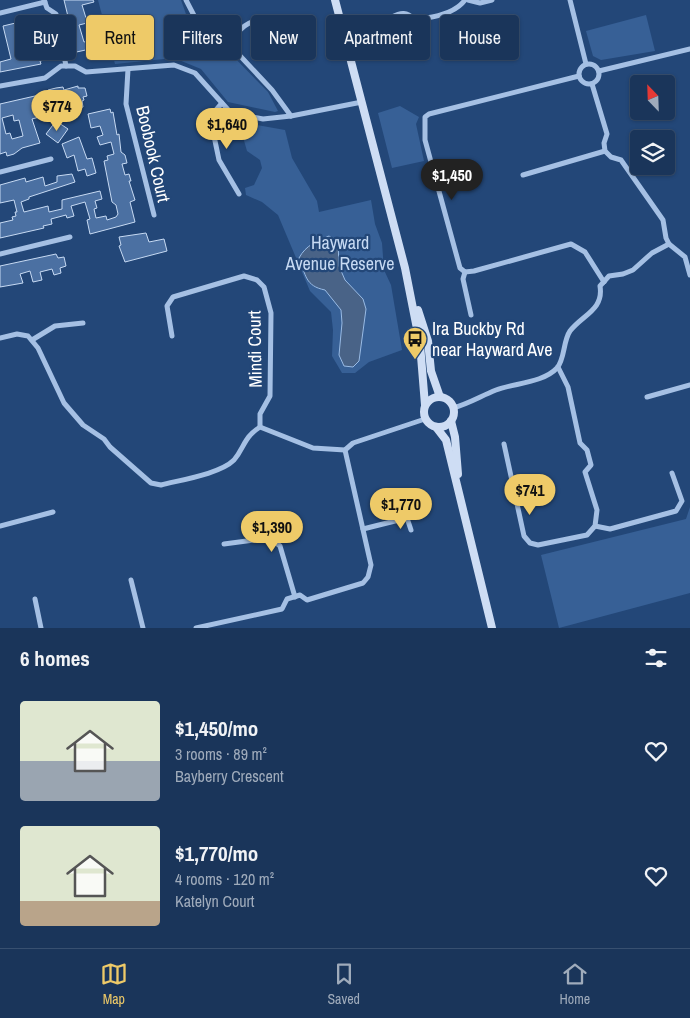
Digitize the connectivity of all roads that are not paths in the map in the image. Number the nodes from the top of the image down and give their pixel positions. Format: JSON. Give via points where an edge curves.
{"nodes":[{"id":1,"x":186,"y":0,"type":"edge"},
{"id":2,"x":335,"y":0,"type":"edge"},
{"id":3,"x":466,"y":0,"type":"edge"},
{"id":4,"x":492,"y":0,"type":"edge"},
{"id":5,"x":570,"y":0,"type":"edge"},
{"id":6,"x":45,"y":1,"type":"edge"},
{"id":7,"x":0,"y":13,"type":"edge"},
{"id":8,"x":194,"y":15,"type":"edge"},
{"id":9,"x":430,"y":17,"type":"edge"},
{"id":10,"x":690,"y":49,"type":"edge"},
{"id":11,"x":241,"y":57,"type":"edge"},
{"id":12,"x":586,"y":64,"type":"junction"},
{"id":13,"x":66,"y":66,"type":"junction"},
{"id":14,"x":128,"y":69,"type":"junction"},
{"id":15,"x":599,"y":71,"type":"junction"},
{"id":16,"x":579,"y":76,"type":"junction"},
{"id":17,"x":592,"y":84,"type":"junction"},
{"id":18,"x":0,"y":86,"type":"edge"},
{"id":19,"x":362,"y":102,"type":"junction"},
{"id":20,"x":222,"y":103,"type":"junction"},
{"id":21,"x":291,"y":116,"type":"junction"},
{"id":22,"x":605,"y":151,"type":"junction"},
{"id":23,"x":51,"y":159,"type":"dead end"},
{"id":24,"x":0,"y":172,"type":"edge"},
{"id":25,"x":523,"y":175,"type":"dead end"},
{"id":26,"x":239,"y":194,"type":"dead end"},
{"id":27,"x":154,"y":215,"type":"dead end"},
{"id":28,"x":70,"y":237,"type":"dead end"},
{"id":29,"x":669,"y":244,"type":"junction"},
{"id":30,"x":0,"y":254,"type":"edge"},
{"id":31,"x":404,"y":268,"type":"junction"},
{"id":32,"x":465,"y":272,"type":"junction"},
{"id":33,"x":690,"y":275,"type":"edge"},
{"id":34,"x":604,"y":282,"type":"junction"},
{"id":35,"x":470,"y":315,"type":"dead end"},
{"id":36,"x":83,"y":323,"type":"dead end"},
{"id":37,"x":172,"y":336,"type":"dead end"},
{"id":38,"x":0,"y":338,"type":"edge"},
{"id":39,"x":32,"y":340,"type":"junction"},
{"id":40,"x":558,"y":367,"type":"junction"},
{"id":41,"x":690,"y":385,"type":"edge"},
{"id":42,"x":440,"y":397,"type":"junction"},
{"id":43,"x":646,"y":397,"type":"dead end"},
{"id":44,"x":425,"y":405,"type":"junction"},
{"id":45,"x":453,"y":408,"type":"junction"},
{"id":46,"x":425,"y":419,"type":"junction"},
{"id":47,"x":451,"y":422,"type":"junction"},
{"id":48,"x":260,"y":427,"type":"junction"},
{"id":49,"x":436,"y":427,"type":"junction"},
{"id":50,"x":504,"y":444,"type":"dead end"},
{"id":51,"x":345,"y":450,"type":"junction"},
{"id":52,"x":672,"y":474,"type":"dead end"},
{"id":53,"x":459,"y":490,"type":"junction"},
{"id":54,"x":405,"y":506,"type":"dead end"},
{"id":55,"x":54,"y":512,"type":"dead end"},
{"id":56,"x":407,"y":518,"type":"junction"},
{"id":57,"x":0,"y":526,"type":"edge"},
{"id":58,"x":595,"y":526,"type":"junction"},
{"id":59,"x":363,"y":529,"type":"junction"},
{"id":60,"x":411,"y":530,"type":"dead end"},
{"id":61,"x":224,"y":544,"type":"dead end"},
{"id":62,"x":131,"y":580,"type":"dead end"},
{"id":63,"x":295,"y":597,"type":"junction"},
{"id":64,"x":35,"y":600,"type":"dead end"},
{"id":65,"x":41,"y":628,"type":"edge"},
{"id":66,"x":143,"y":628,"type":"edge"},
{"id":67,"x":196,"y":628,"type":"edge"},
{"id":68,"x":492,"y":628,"type":"edge"}],
"edges":[{"from":1,"to":8,"type":"street"},
{"from":2,"to":19,"type":"street"},
{"from":3,"to":4,"type":"street","via":[[480,3]]},
{"from":3,"to":9,"type":"street","via":[[452,11]]},
{"from":5,"to":12,"type":"street"},
{"from":6,"to":7,"type":"street"},
{"from":6,"to":13,"type":"street","via":[[47,8],[56,14]]},
{"from":10,"to":15,"type":"street"},
{"from":11,"to":21,"type":"street"},
{"from":12,"to":15,"type":"street","via":[[595,66]]},
{"from":12,"to":16,"type":"street"},
{"from":13,"to":14,"type":"street","via":[[75,66],[86,72]]},
{"from":13,"to":18,"type":"street","via":[[45,78]]},
{"from":14,"to":20,"type":"street","via":[[174,65],[195,74]]},
{"from":14,"to":27,"type":"street","name":"Boobook Court","via":[[126,104]]},
{"from":15,"to":17,"type":"street","via":[[598,80]]},
{"from":16,"to":17,"type":"street","via":[[584,83]]},
{"from":16,"to":32,"type":"street","via":[[424,117],[425,140],[460,268]]},
{"from":17,"to":22,"type":"street","via":[[607,134]]},
{"from":19,"to":21,"type":"street"},
{"from":19,"to":31,"type":"street"},
{"from":20,"to":21,"type":"street","via":[[231,113],[262,119]]},
{"from":20,"to":26,"type":"street","via":[[210,118],[219,160]]},
{"from":22,"to":25,"type":"street"},
{"from":22,"to":29,"type":"street","via":[[621,160],[664,220]]},
{"from":23,"to":24,"type":"street"},
{"from":28,"to":30,"type":"street"},
{"from":29,"to":33,"type":"street","via":[[685,257]]},
{"from":29,"to":34,"type":"street","via":[[652,253],[633,270],[609,276]]},
{"from":31,"to":42,"type":"street","via":[[428,341],[431,371]]},
{"from":31,"to":44,"type":"street","via":[[420,344]]},
{"from":32,"to":34,"type":"street","via":[[571,244],[585,252]]},
{"from":32,"to":35,"type":"street","via":[[463,278]]},
{"from":34,"to":40,"type":"street","via":[[600,286],[602,296],[596,306],[570,332]]},
{"from":36,"to":39,"type":"street","via":[[55,326]]},
{"from":37,"to":48,"type":"street","name":"Mindi Court","via":[[167,306],[173,297],[244,276],[257,280],[264,287],[271,313],[270,396],[260,414]]},
{"from":38,"to":39,"type":"street","via":[[17,334]]},
{"from":39,"to":48,"type":"street","via":[[64,402],[83,425],[104,439],[151,483],[161,485],[222,469],[234,460],[249,435]]},
{"from":40,"to":45,"type":"street","via":[[547,375]]},
{"from":40,"to":58,"type":"street","via":[[568,387],[580,443],[587,450],[591,465],[585,472],[598,510]]},
{"from":41,"to":43,"type":"street"},
{"from":42,"to":44,"type":"street"},
{"from":42,"to":45,"type":"street","via":[[448,400]]},
{"from":44,"to":46,"type":"street"},
{"from":45,"to":47,"type":"street"},
{"from":46,"to":49,"type":"street"},
{"from":46,"to":51,"type":"street","via":[[353,443]]},
{"from":47,"to":49,"type":"street"},
{"from":47,"to":53,"type":"street","via":[[456,437]]},
{"from":48,"to":51,"type":"street","via":[[313,448]]},
{"from":49,"to":53,"type":"street","via":[[446,440]]},
{"from":50,"to":58,"type":"street","via":[[524,536],[530,543],[538,546],[587,535]]},
{"from":51,"to":59,"type":"street"},
{"from":52,"to":58,"type":"street","via":[[682,501],[676,512],[610,529]]},
{"from":53,"to":68,"type":"street"},
{"from":54,"to":56,"type":"street"},
{"from":55,"to":57,"type":"street"},
{"from":56,"to":59,"type":"street"},
{"from":56,"to":60,"type":"street"},
{"from":59,"to":63,"type":"street","via":[[371,565],[363,583],[307,600],[300,595]]},
{"from":61,"to":63,"type":"street","via":[[270,538],[280,546]]},
{"from":62,"to":66,"type":"street"},
{"from":63,"to":67,"type":"street","via":[[287,599],[282,609]]},
{"from":64,"to":65,"type":"street"}]}
